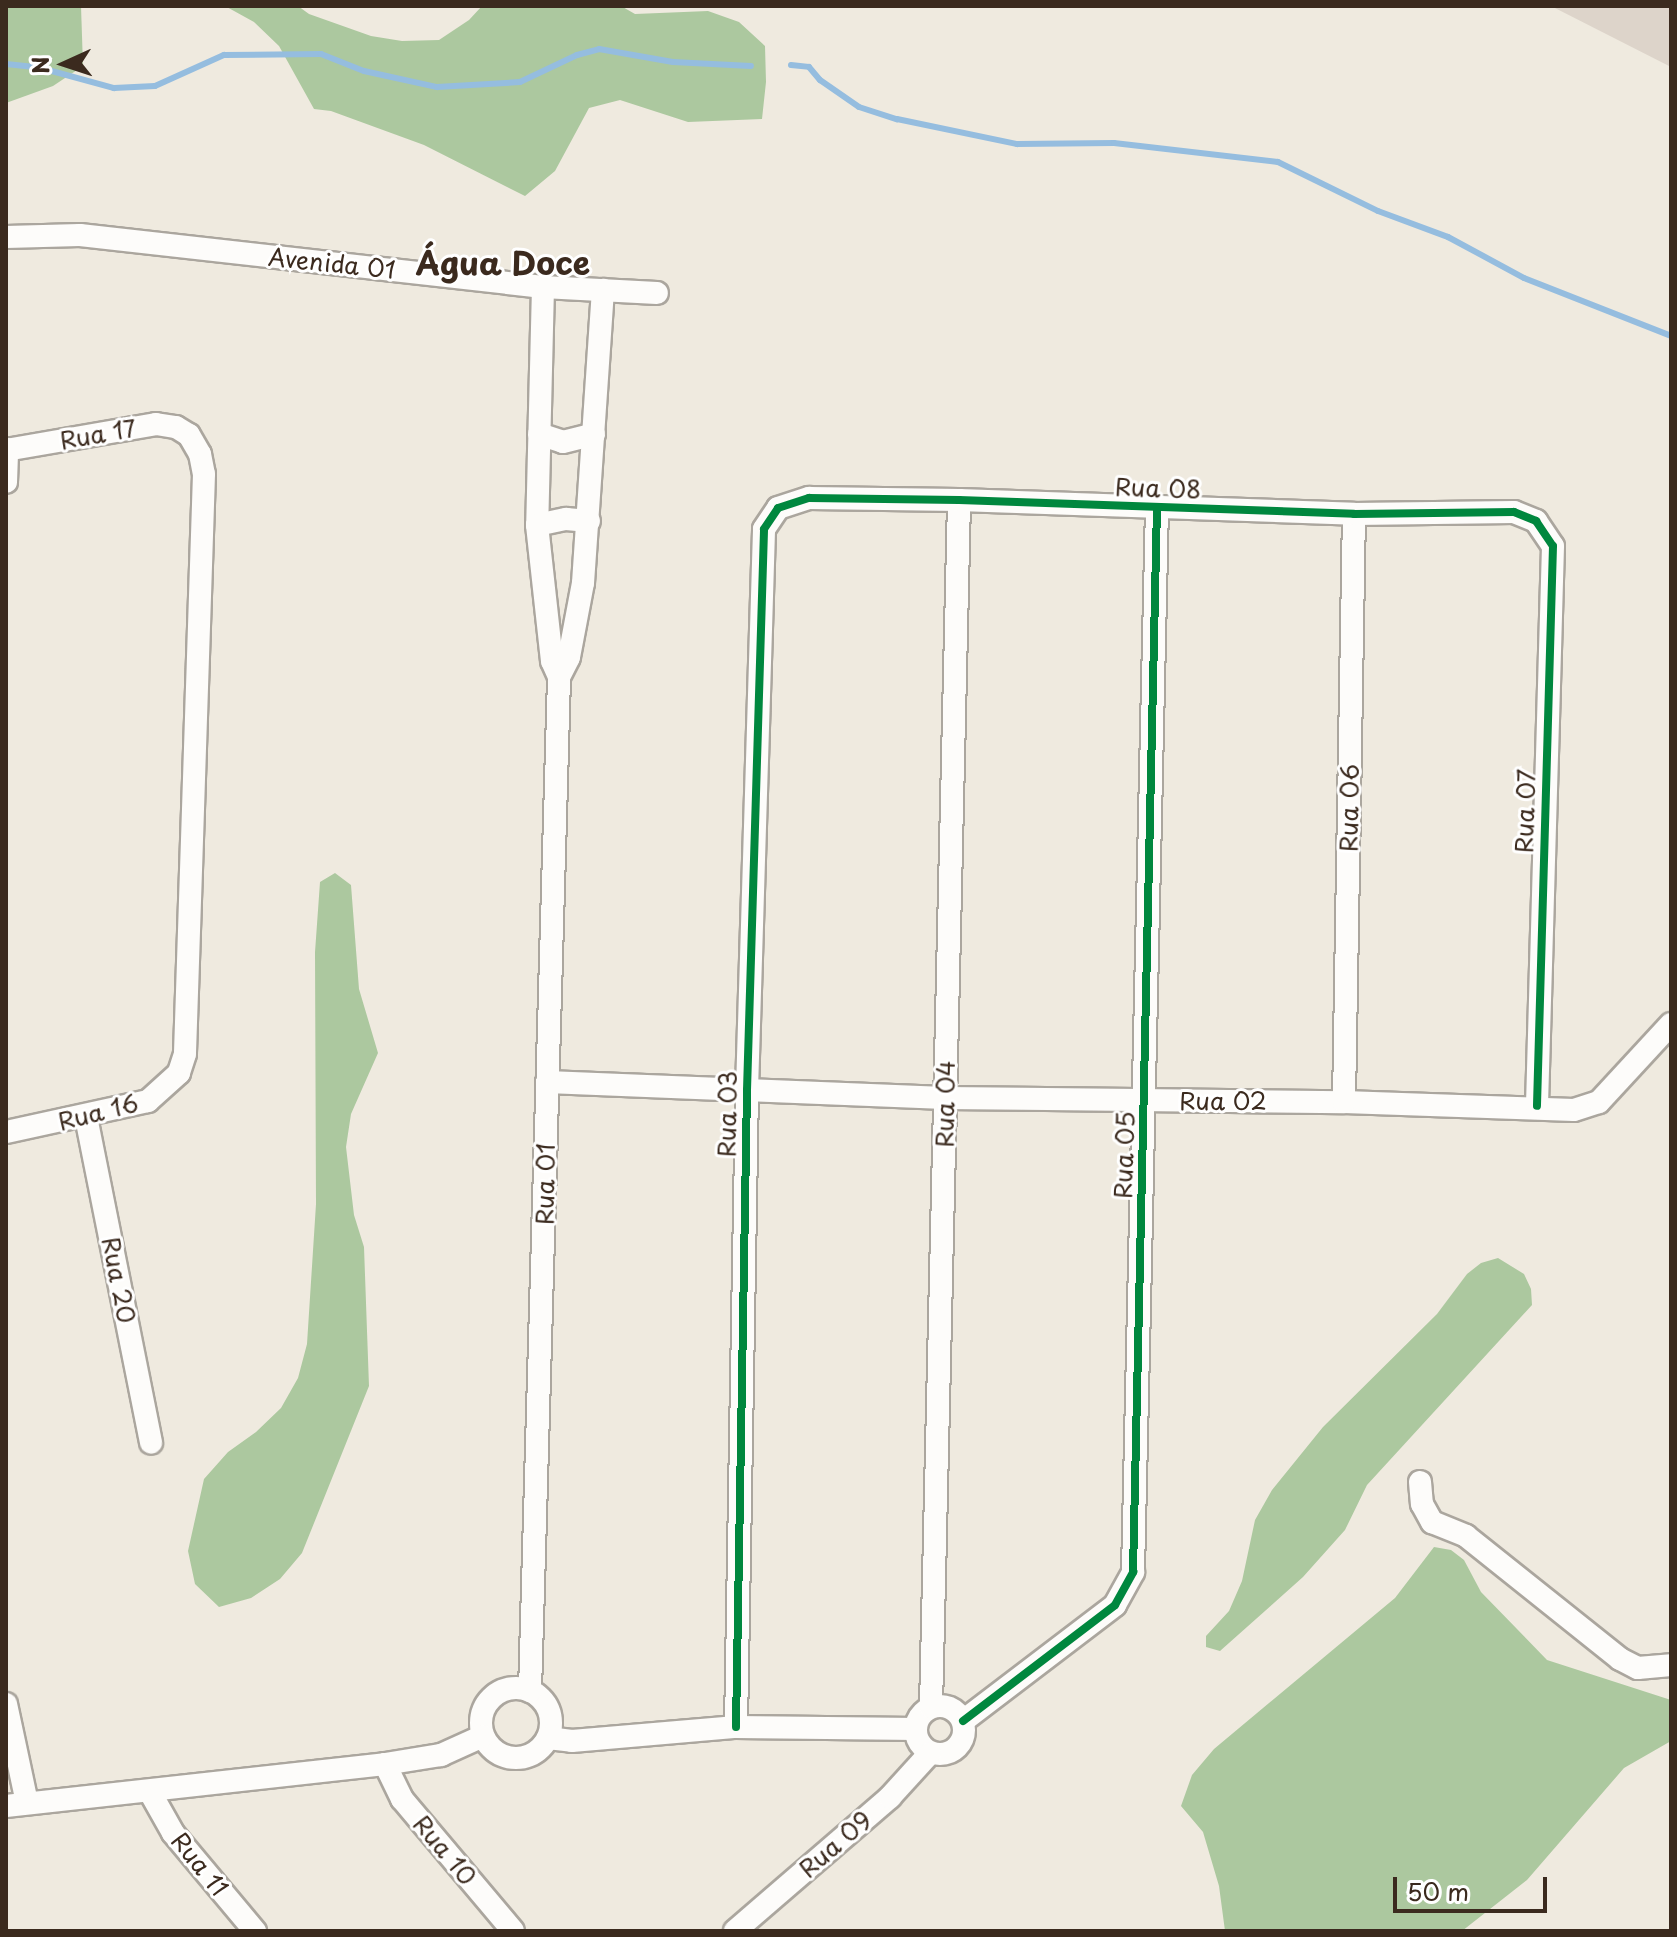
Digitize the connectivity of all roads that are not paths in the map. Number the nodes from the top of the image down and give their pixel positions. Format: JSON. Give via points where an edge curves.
{"nodes":[{"id":1,"x":6,"y":237,"type":"edge"},
{"id":2,"x":543,"y":287,"type":"junction"},
{"id":3,"x":603,"y":290,"type":"junction"},
{"id":4,"x":657,"y":293,"type":"dead end"},
{"id":5,"x":539,"y":434,"type":"junction"},
{"id":6,"x":594,"y":434,"type":"junction"},
{"id":7,"x":7,"y":450,"type":"edge"},
{"id":8,"x":6,"y":482,"type":"edge"},
{"id":9,"x":959,"y":500,"type":"junction"},
{"id":10,"x":778,"y":508,"type":"joint"},
{"id":11,"x":1157,"y":509,"type":"junction"},
{"id":12,"x":1354,"y":514,"type":"junction"},
{"id":13,"x":589,"y":521,"type":"junction"},
{"id":14,"x":1536,"y":521,"type":"joint"},
{"id":15,"x":537,"y":525,"type":"junction"},
{"id":16,"x":583,"y":583,"type":"junction"},
{"id":17,"x":542,"y":586,"type":"junction"},
{"id":18,"x":559,"y":677,"type":"junction"},
{"id":19,"x":1671,"y":1024,"type":"edge"},
{"id":20,"x":179,"y":1073,"type":"joint"},
{"id":21,"x":547,"y":1082,"type":"junction"},
{"id":22,"x":747,"y":1090,"type":"junction"},
{"id":23,"x":945,"y":1098,"type":"junction"},
{"id":24,"x":1146,"y":1101,"type":"junction"},
{"id":25,"x":1344,"y":1102,"type":"junction"},
{"id":26,"x":1537,"y":1106,"type":"junction"},
{"id":27,"x":86,"y":1117,"type":"junction"},
{"id":28,"x":6,"y":1132,"type":"edge"},
{"id":29,"x":151,"y":1443,"type":"dead end"},
{"id":30,"x":1420,"y":1482,"type":"dead end"},
{"id":31,"x":1671,"y":1665,"type":"edge"},
{"id":32,"x":530,"y":1691,"type":"junction"},
{"id":33,"x":6,"y":1704,"type":"edge"},
{"id":34,"x":931,"y":1707,"type":"junction"},
{"id":35,"x":963,"y":1721,"type":"junction"},
{"id":36,"x":736,"y":1727,"type":"junction"},
{"id":37,"x":916,"y":1729,"type":"junction"},
{"id":38,"x":483,"y":1736,"type":"junction"},
{"id":39,"x":548,"y":1738,"type":"junction"},
{"id":40,"x":930,"y":1753,"type":"junction"},
{"id":41,"x":385,"y":1764,"type":"junction"},
{"id":42,"x":150,"y":1792,"type":"junction"},
{"id":43,"x":16,"y":1804,"type":"edge"},
{"id":44,"x":255,"y":1931,"type":"edge"},
{"id":45,"x":513,"y":1931,"type":"edge"},
{"id":46,"x":735,"y":1931,"type":"edge"}],
"edges":[{"from":1,"to":2,"type":"street","name":"Avenida 01","via":[[80,235]]},
{"from":2,"to":3,"type":"street","name":"Avenida 01"},
{"from":2,"to":5,"type":"street"},
{"from":3,"to":4,"type":"street","name":"Avenida 01"},
{"from":3,"to":6,"type":"street"},
{"from":5,"to":6,"type":"street","via":[[563,442]]},
{"from":5,"to":15,"type":"street"},
{"from":6,"to":13,"type":"street"},
{"from":7,"to":8,"type":"street"},
{"from":7,"to":20,"type":"street","name":"Rua 17","via":[[156,424],[189,435],[200,454],[204,474],[185,1054]]},
{"from":9,"to":10,"type":"street","name":"Rua 08","via":[[809,498]]},
{"from":9,"to":11,"type":"street","name":"Rua 08"},
{"from":9,"to":23,"type":"street","name":"Rua 04"},
{"from":10,"to":22,"type":"street","name":"Rua 03","via":[[764,529]]},
{"from":11,"to":12,"type":"street","name":"Rua 08"},
{"from":11,"to":24,"type":"street","name":"Rua 05"},
{"from":12,"to":14,"type":"street","name":"Rua 08","via":[[1514,512]]},
{"from":12,"to":25,"type":"street","name":"Rua 06"},
{"from":13,"to":15,"type":"street"},
{"from":13,"to":16,"type":"street"},
{"from":14,"to":26,"type":"street","name":"Rua 07","via":[[1553,546]]},
{"from":15,"to":17,"type":"street"},
{"from":16,"to":17,"type":"street","via":[[559,589]]},
{"from":16,"to":18,"type":"street","via":[[569,657]]},
{"from":17,"to":18,"type":"street"},
{"from":18,"to":21,"type":"street","name":"Rua 01"},
{"from":19,"to":26,"type":"street","name":"Rua 02","via":[[1599,1102],[1574,1110]]},
{"from":20,"to":27,"type":"street","name":"Rua 16","via":[[148,1101]]},
{"from":21,"to":22,"type":"street","name":"Rua 02"},
{"from":21,"to":32,"type":"street","name":"Rua 01"},
{"from":22,"to":23,"type":"street","name":"Rua 02"},
{"from":22,"to":36,"type":"street","name":"Rua 03"},
{"from":23,"to":24,"type":"street","name":"Rua 02"},
{"from":23,"to":34,"type":"street","name":"Rua 04"},
{"from":24,"to":25,"type":"street","name":"Rua 02"},
{"from":24,"to":35,"type":"street","name":"Rua 05","via":[[1133,1572],[1115,1605]]},
{"from":25,"to":26,"type":"street","name":"Rua 02"},
{"from":27,"to":28,"type":"street","name":"Rua 16"},
{"from":27,"to":29,"type":"street","name":"Rua 20"},
{"from":30,"to":31,"type":"street","via":[[1422,1504],[1432,1522],[1466,1536],[1620,1659],[1638,1668]]},
{"from":32,"to":38,"type":"street","via":[[503,1690],[492,1698],[484,1709]]},
{"from":32,"to":39,"type":"street","via":[[549,1711]]},
{"from":33,"to":43,"type":"street"},
{"from":34,"to":35,"type":"street","via":[[950,1708]]},
{"from":34,"to":37,"type":"street"},
{"from":35,"to":40,"type":"street","via":[[957,1748]]},
{"from":36,"to":37,"type":"street"},
{"from":36,"to":39,"type":"street","via":[[572,1741]]},
{"from":37,"to":40,"type":"street","via":[[917,1739]]},
{"from":38,"to":39,"type":"street","via":[[490,1747],[515,1759],[529,1756]]},
{"from":38,"to":41,"type":"street","via":[[441,1755]]},
{"from":40,"to":46,"type":"street","name":"Rua 09","via":[[890,1797]]},
{"from":41,"to":42,"type":"street"},
{"from":41,"to":45,"type":"street","name":"Rua 10","via":[[402,1799]]},
{"from":42,"to":43,"type":"street"},
{"from":42,"to":44,"type":"street","name":"Rua 11","via":[[173,1833]]}]}
